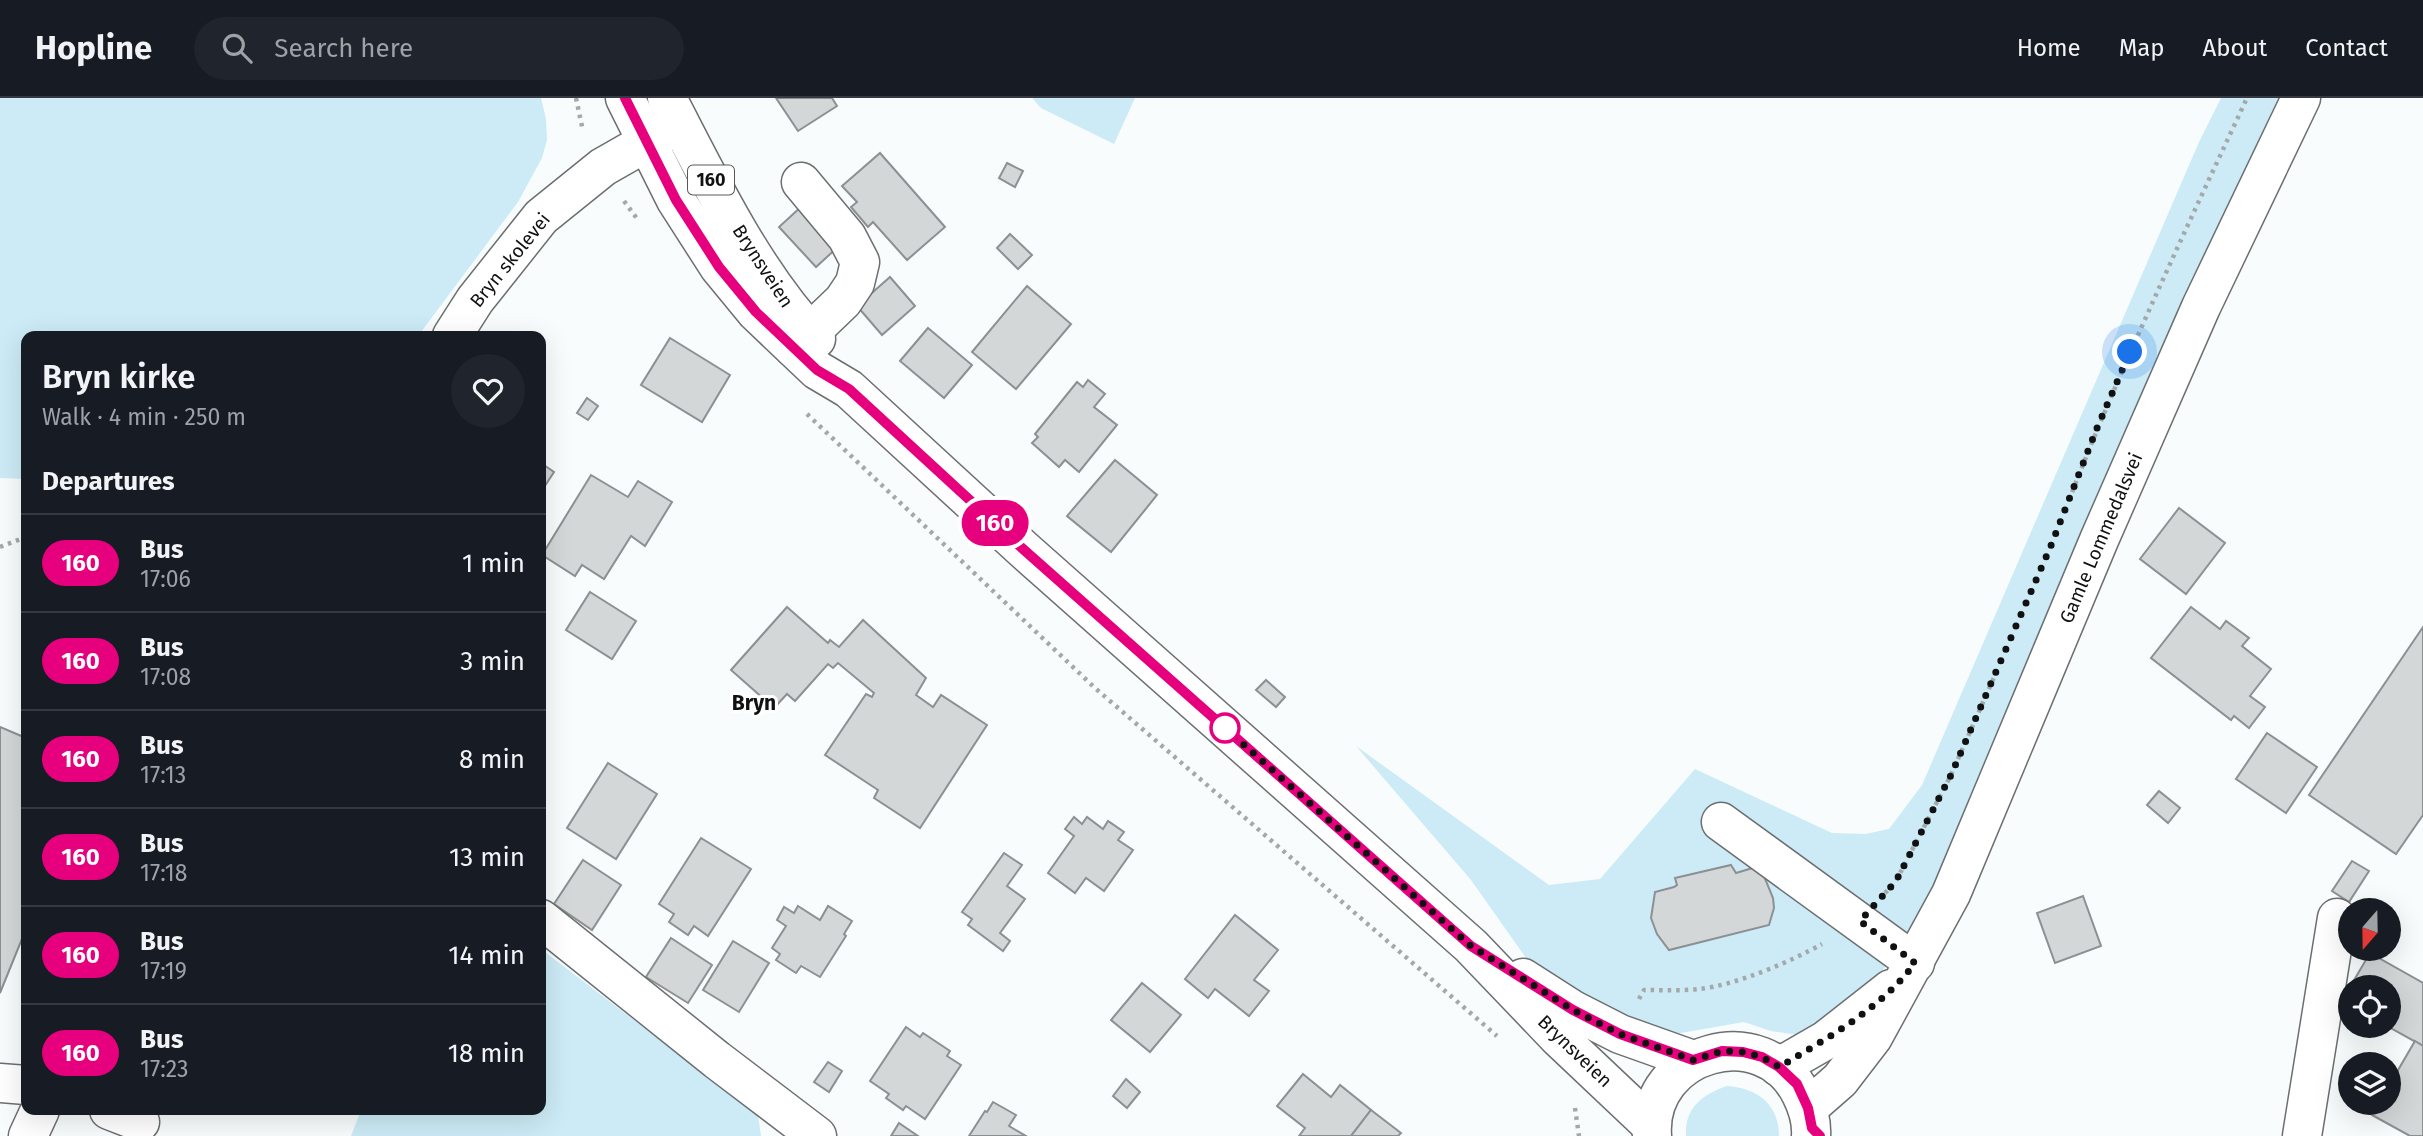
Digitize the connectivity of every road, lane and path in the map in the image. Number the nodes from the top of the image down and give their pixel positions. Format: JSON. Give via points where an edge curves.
{"nodes":[{"id":1,"x":576,"y":98,"type":"edge"},
{"id":2,"x":625,"y":98,"type":"edge"},
{"id":3,"x":2247,"y":98,"type":"edge"},
{"id":4,"x":2301,"y":98,"type":"edge"},
{"id":5,"x":674,"y":111,"type":"edge"},
{"id":6,"x":584,"y":136,"type":"dead end"},
{"id":7,"x":646,"y":141,"type":"junction"},
{"id":8,"x":801,"y":182,"type":"dead end"},
{"id":9,"x":618,"y":192,"type":"dead end"},
{"id":10,"x":644,"y":227,"type":"dead end"},
{"id":11,"x":455,"y":331,"type":"edge"},
{"id":12,"x":802,"y":340,"type":"junction"},
{"id":13,"x":803,"y":409,"type":"dead end"},
{"id":14,"x":2064,"y":512,"type":"dead end"},
{"id":15,"x":21,"y":539,"type":"edge"},
{"id":16,"x":0,"y":547,"type":"edge"},
{"id":17,"x":2001,"y":662,"type":"dead end"},
{"id":18,"x":1721,"y":822,"type":"dead end"},
{"id":19,"x":2337,"y":918,"type":"dead end"},
{"id":20,"x":1860,"y":921,"type":"junction"},
{"id":21,"x":546,"y":923,"type":"edge"},
{"id":22,"x":1471,"y":946,"type":"junction"},
{"id":23,"x":1909,"y":971,"type":"junction"},
{"id":24,"x":1644,"y":990,"type":"dead end"},
{"id":25,"x":1501,"y":1040,"type":"dead end"},
{"id":26,"x":1693,"y":1060,"type":"junction"},
{"id":27,"x":1779,"y":1067,"type":"junction"},
{"id":28,"x":0,"y":1083,"type":"edge"},
{"id":29,"x":21,"y":1084,"type":"edge"},
{"id":30,"x":1574,"y":1102,"type":"dead end"},
{"id":31,"x":38,"y":1115,"type":"edge"},
{"id":32,"x":1813,"y":1127,"type":"edge"},
{"id":33,"x":1652,"y":1131,"type":"edge"},
{"id":34,"x":28,"y":1136,"type":"edge"},
{"id":35,"x":817,"y":1136,"type":"edge"},
{"id":36,"x":1579,"y":1136,"type":"edge"},
{"id":37,"x":2302,"y":1136,"type":"edge"}],
"edges":[{"from":1,"to":6,"type":"path"},
{"from":2,"to":7,"type":"main road","name":"Brynsveien","number":"160"},
{"from":3,"to":14,"type":"path","via":[[2152,302]]},
{"from":4,"to":23,"type":"main road","name":"Gamle Lommedalsvei","via":[[2201,307],[1951,894]]},
{"from":5,"to":7,"type":"main road","name":"Bryn skolevei"},
{"from":5,"to":12,"type":"main road","name":"Brynsveien","number":"160"},
{"from":7,"to":11,"type":"main road","name":"Bryn skolevei","via":[[603,167],[541,217]]},
{"from":7,"to":12,"type":"main road","name":"Brynsveien","number":"160","via":[[676,200],[719,267],[756,312]]},
{"from":8,"to":12,"type":"main road","via":[[847,237],[860,262],[855,283],[843,301]]},
{"from":9,"to":10,"type":"path"},
{"from":12,"to":22,"type":"main road","name":"Brynsveien","number":"160","via":[[817,370],[849,389]]},
{"from":13,"to":25,"type":"path","via":[[1095,688]]},
{"from":15,"to":16,"type":"path"},
{"from":17,"to":20,"type":"path","via":[[1951,775],[1896,881]]},
{"from":18,"to":20,"type":"main road"},
{"from":19,"to":37,"type":"main road"},
{"from":20,"to":23,"type":"main road"},
{"from":20,"to":24,"type":"path","via":[[1802,955],[1746,976],[1699,989]]},
{"from":21,"to":35,"type":"main road"},
{"from":22,"to":26,"type":"main road","name":"Brynsveien","number":"160","via":[[1573,1010],[1620,1034]]},
{"from":22,"to":33,"type":"main road","name":"Brynsveien","number":"160"},
{"from":23,"to":27,"type":"main road","name":"Gamle Lommedalsvei","via":[[1826,1040]]},
{"from":23,"to":32,"type":"main road","name":"Gamle Lommedalsvei","via":[[1873,1037],[1840,1080]]},
{"from":26,"to":27,"type":"main road","number":"160","via":[[1722,1051],[1743,1052]]},
{"from":26,"to":33,"type":"main road","number":"160","via":[[1662,1091]]},
{"from":27,"to":32,"type":"main road","number":"160","via":[[1797,1084]]},
{"from":28,"to":29,"type":"main road"},
{"from":30,"to":36,"type":"path"},
{"from":31,"to":34,"type":"main road"}]}
